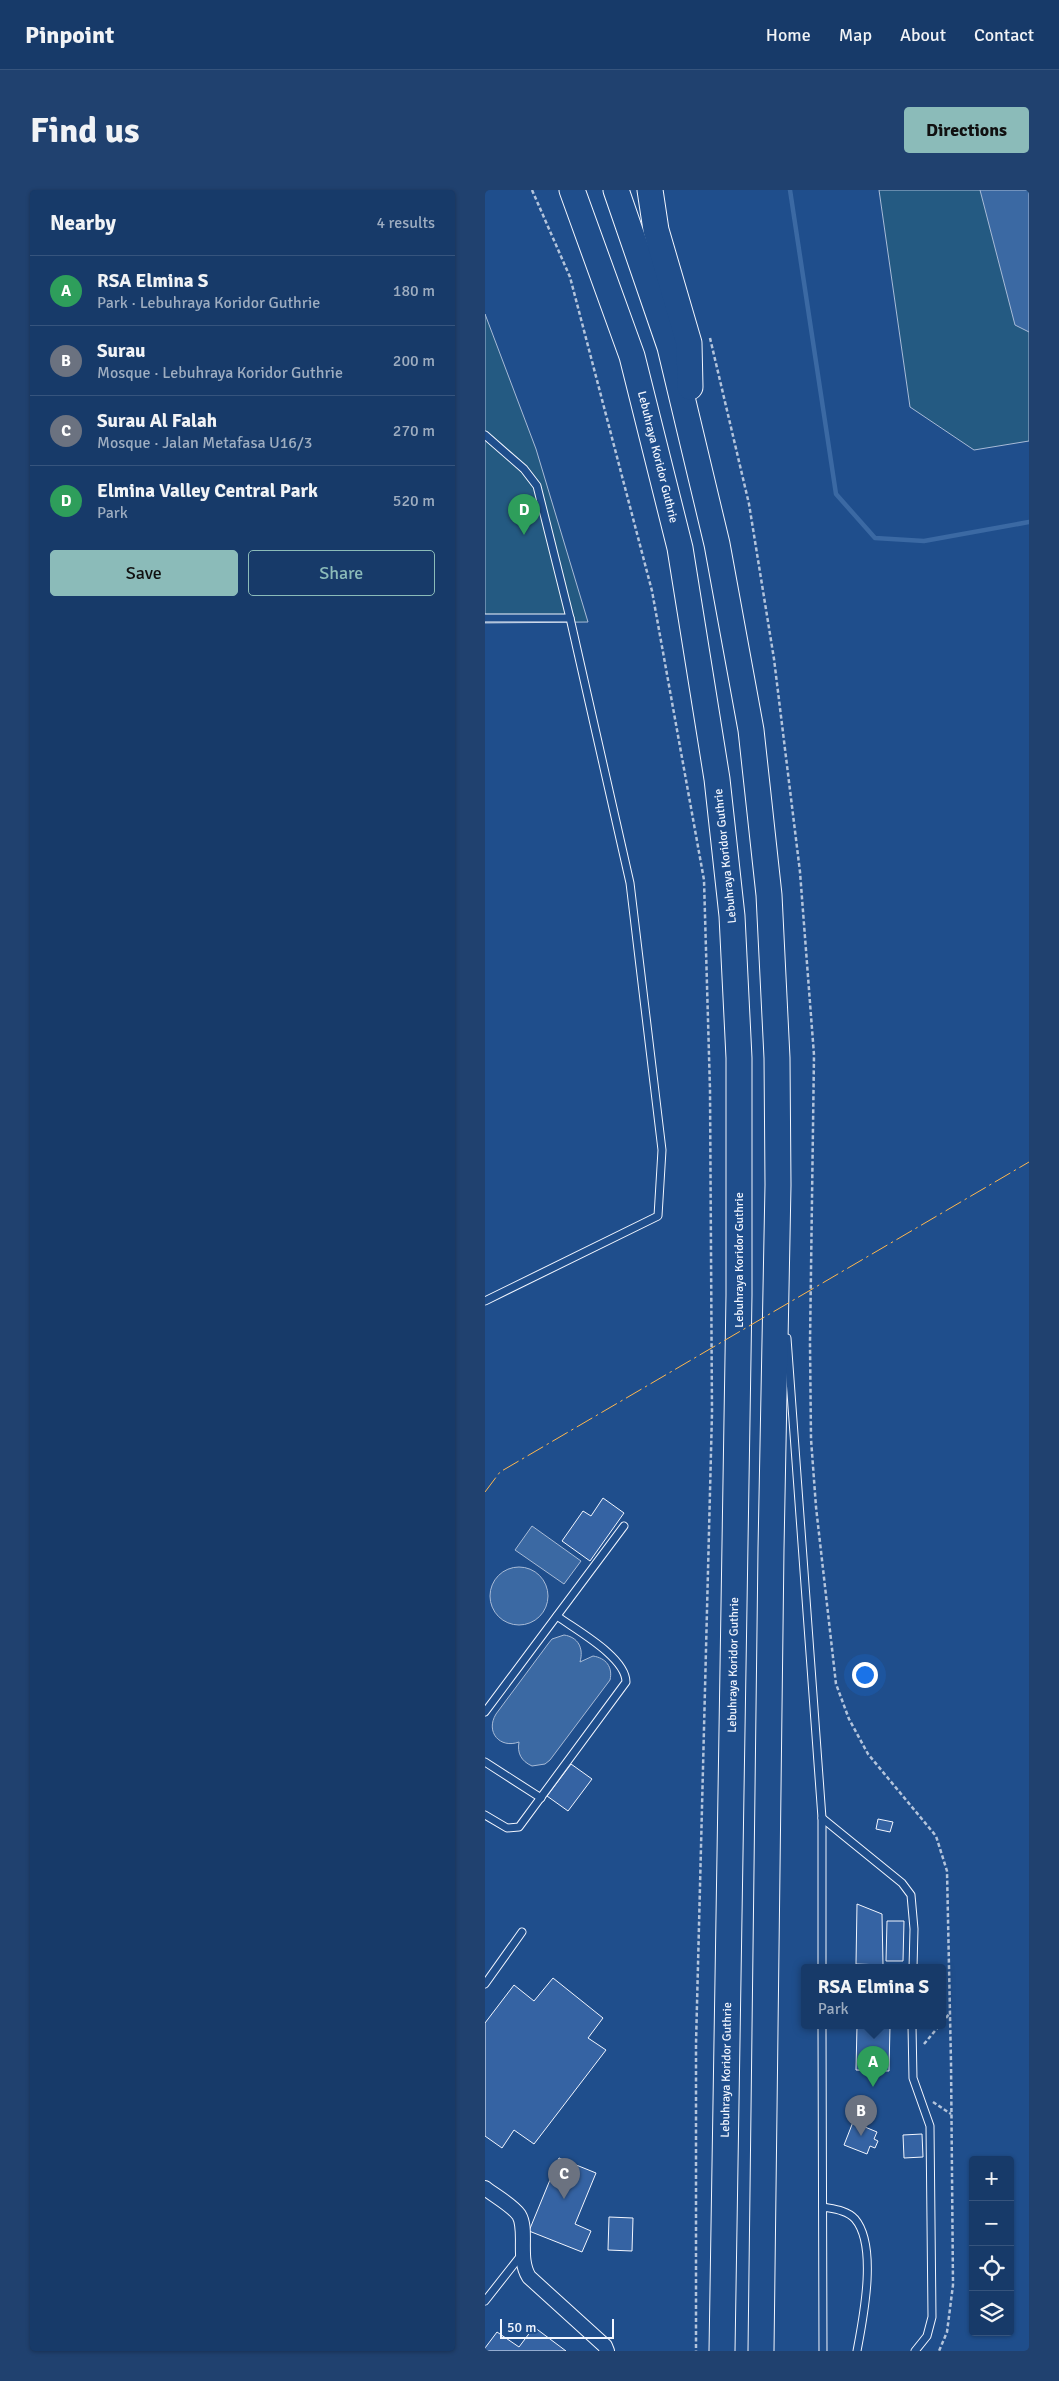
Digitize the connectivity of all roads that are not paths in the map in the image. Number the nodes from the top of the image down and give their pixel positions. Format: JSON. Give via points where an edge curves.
{"nodes":[{"id":1,"x":572,"y":190,"type":"edge"},
{"id":2,"x":616,"y":190,"type":"edge"},
{"id":3,"x":650,"y":190,"type":"edge"},
{"id":4,"x":688,"y":419,"type":"junction"},
{"id":5,"x":485,"y":435,"type":"edge"},
{"id":6,"x":485,"y":618,"type":"edge"},
{"id":7,"x":570,"y":618,"type":"junction"},
{"id":8,"x":778,"y":1185,"type":"junction"},
{"id":9,"x":485,"y":1301,"type":"edge"},
{"id":10,"x":785,"y":1310,"type":"dead end"},
{"id":11,"x":786,"y":1330,"type":"dead end"},
{"id":12,"x":624,"y":1526,"type":"dead end"},
{"id":13,"x":557,"y":1616,"type":"junction"},
{"id":14,"x":485,"y":1712,"type":"edge"},
{"id":15,"x":485,"y":1762,"type":"edge"},
{"id":16,"x":541,"y":1798,"type":"junction"},
{"id":17,"x":485,"y":1815,"type":"edge"},
{"id":18,"x":822,"y":1818,"type":"junction"},
{"id":19,"x":522,"y":1932,"type":"dead end"},
{"id":20,"x":822,"y":1964,"type":"edge"},
{"id":21,"x":913,"y":1964,"type":"edge"},
{"id":22,"x":485,"y":1984,"type":"edge"},
{"id":23,"x":822,"y":2029,"type":"edge"},
{"id":24,"x":912,"y":2029,"type":"edge"},
{"id":25,"x":485,"y":2188,"type":"edge"},
{"id":26,"x":823,"y":2207,"type":"junction"},
{"id":27,"x":522,"y":2254,"type":"junction"},
{"id":28,"x":485,"y":2301,"type":"edge"},
{"id":29,"x":607,"y":2351,"type":"edge"},
{"id":30,"x":722,"y":2351,"type":"edge"},
{"id":31,"x":761,"y":2351,"type":"edge"},
{"id":32,"x":823,"y":2351,"type":"edge"},
{"id":33,"x":857,"y":2351,"type":"edge"},
{"id":34,"x":915,"y":2351,"type":"edge"}],
"edges":[{"from":1,"to":30,"type":"highway","name":"Lebuhraya Koridor Guthrie","via":[[632,356],[680,548],[716,770],[732,916],[739,1058],[739,1295]]},
{"from":2,"to":4,"type":"highway","via":[[670,347]]},
{"from":3,"to":4,"type":"highway","via":[[656,230],[689,343]]},
{"from":4,"to":8,"type":"highway","via":[[717,544],[751,730],[769,895],[777,1058]]},
{"from":5,"to":7,"type":"lane","via":[[524,469],[537,486]]},
{"from":6,"to":7,"type":"lane"},
{"from":7,"to":9,"type":"lane","via":[[630,883],[662,1150],[658,1216]]},
{"from":8,"to":10,"type":"lane"},
{"from":8,"to":31,"type":"highway"},
{"from":11,"to":18,"type":"lane"},
{"from":12,"to":13,"type":"lane"},
{"from":13,"to":14,"type":"lane"},
{"from":13,"to":16,"type":"lane","via":[[617,1659],[626,1682]]},
{"from":15,"to":16,"type":"lane"},
{"from":16,"to":17,"type":"lane","via":[[515,1828],[499,1825]]},
{"from":18,"to":20,"type":"lane"},
{"from":18,"to":21,"type":"lane","via":[[902,1883],[911,1895]]},
{"from":19,"to":22,"type":"lane"},
{"from":23,"to":26,"type":"lane"},
{"from":24,"to":34,"type":"lane","via":[[913,2078],[930,2126],[932,2298],[927,2336]]},
{"from":25,"to":27,"type":"street","via":[[518,2214]]},
{"from":26,"to":32,"type":"lane"},
{"from":26,"to":33,"type":"lane","via":[[839,2210],[854,2218],[864,2234],[867,2272]]},
{"from":27,"to":28,"type":"lane"},
{"from":27,"to":29,"type":"street","via":[[529,2277]]}]}
